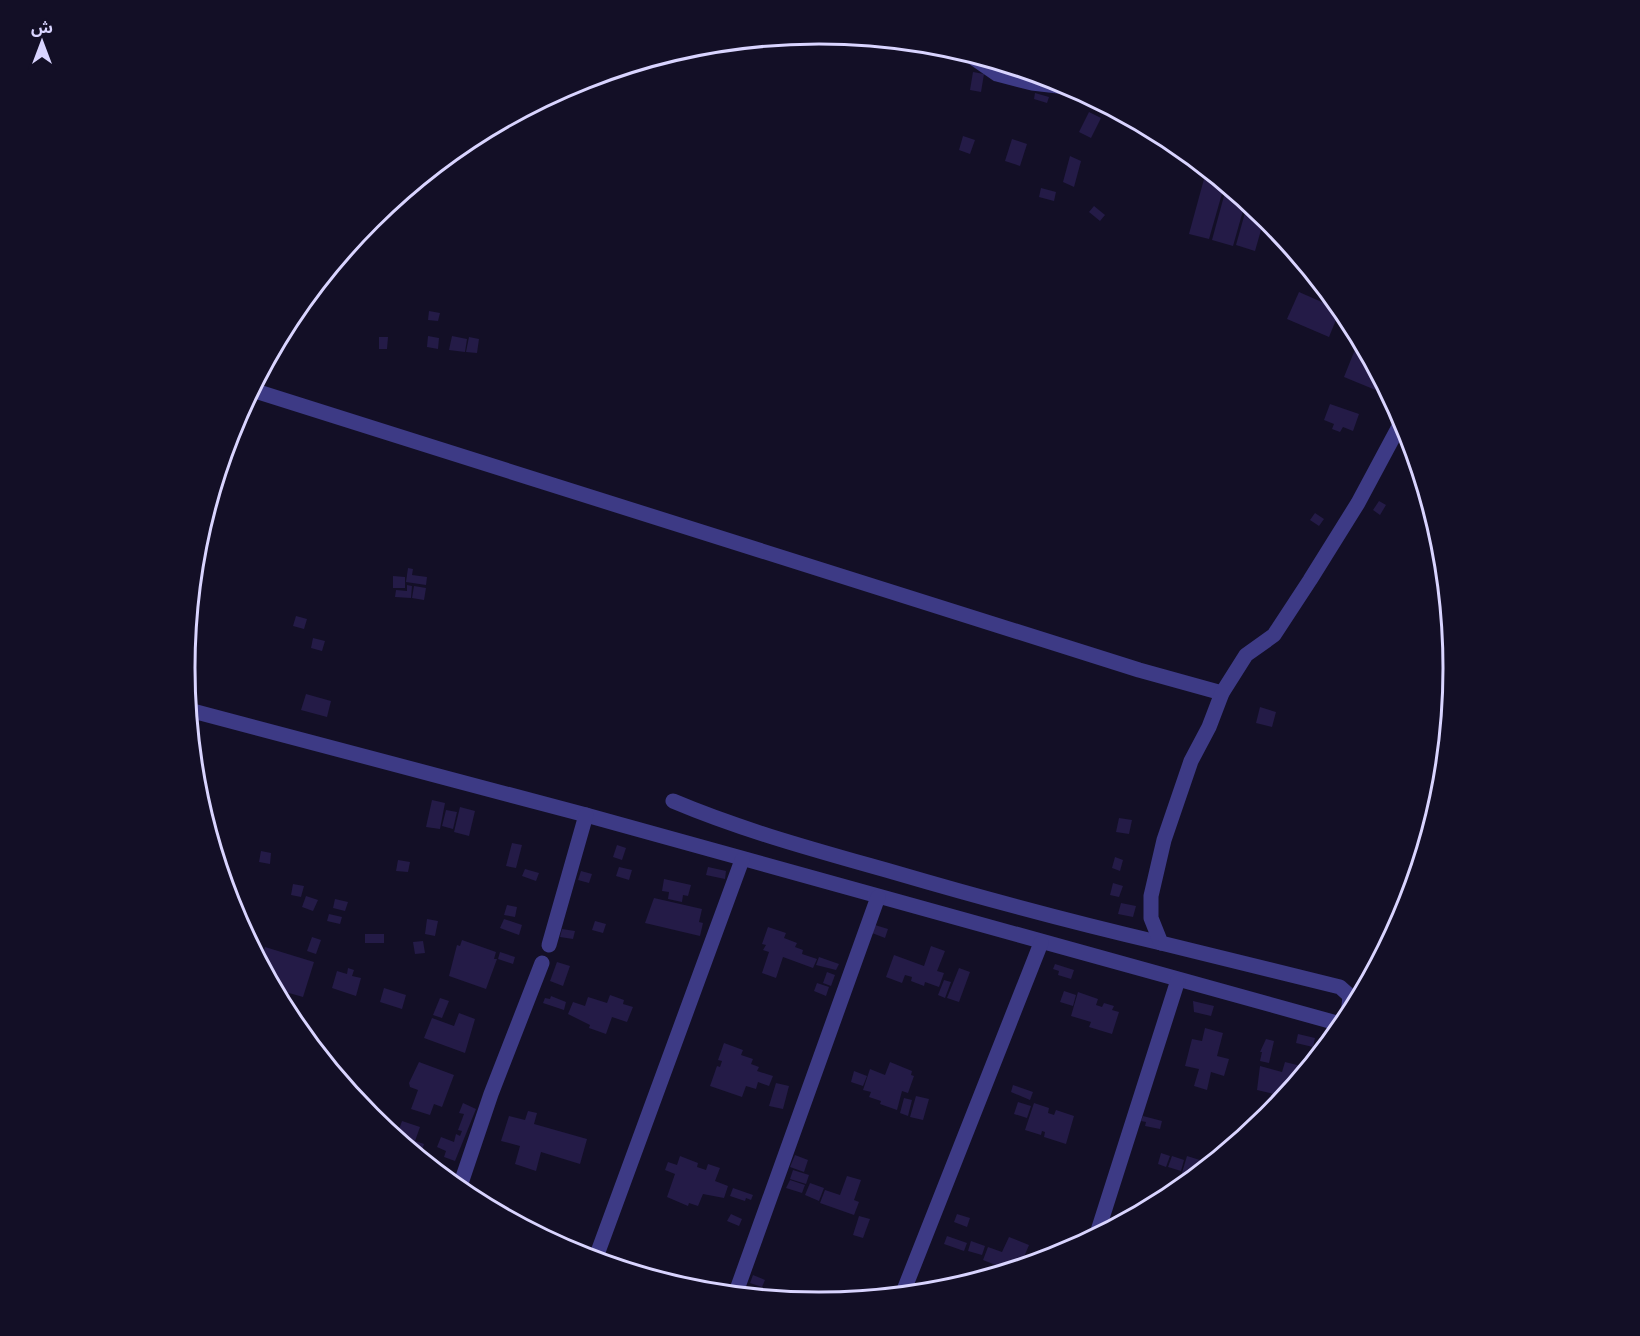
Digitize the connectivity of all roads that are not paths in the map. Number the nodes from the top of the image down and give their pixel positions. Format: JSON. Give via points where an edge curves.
{"nodes":[{"id":1,"x":985,"y":66,"type":"edge"},
{"id":2,"x":1040,"y":84,"type":"edge"},
{"id":3,"x":260,"y":392,"type":"edge"},
{"id":4,"x":1397,"y":429,"type":"edge"},
{"id":5,"x":1222,"y":693,"type":"junction"},
{"id":6,"x":197,"y":712,"type":"edge"},
{"id":7,"x":673,"y":801,"type":"dead end"},
{"id":8,"x":586,"y":815,"type":"junction"},
{"id":9,"x":742,"y":860,"type":"junction"},
{"id":10,"x":878,"y":897,"type":"junction"},
{"id":11,"x":1041,"y":943,"type":"junction"},
{"id":12,"x":1161,"y":943,"type":"junction"},
{"id":13,"x":549,"y":945,"type":"dead end"},
{"id":14,"x":542,"y":963,"type":"dead end"},
{"id":15,"x":1178,"y":980,"type":"junction"},
{"id":16,"x":1350,"y":998,"type":"edge"},
{"id":17,"x":1334,"y":1022,"type":"edge"},
{"id":18,"x":462,"y":1179,"type":"edge"},
{"id":19,"x":1099,"y":1226,"type":"edge"},
{"id":20,"x":598,"y":1251,"type":"edge"},
{"id":21,"x":905,"y":1286,"type":"edge"},
{"id":22,"x":738,"y":1287,"type":"edge"}],
"edges":[{"from":1,"to":2,"type":"street","via":[[997,74]]},
{"from":3,"to":5,"type":"street"},
{"from":4,"to":5,"type":"street","via":[[1304,590],[1274,635],[1246,655]]},
{"from":5,"to":12,"type":"street","via":[[1191,761],[1164,840],[1151,896],[1151,918]]},
{"from":6,"to":8,"type":"street"},
{"from":7,"to":12,"type":"street","via":[[748,830],[1061,920]]},
{"from":8,"to":9,"type":"street"},
{"from":8,"to":13,"type":"street"},
{"from":9,"to":10,"type":"street"},
{"from":9,"to":20,"type":"street"},
{"from":10,"to":11,"type":"street"},
{"from":10,"to":22,"type":"street"},
{"from":11,"to":15,"type":"street"},
{"from":11,"to":21,"type":"street"},
{"from":12,"to":16,"type":"street","via":[[1340,987]]},
{"from":14,"to":18,"type":"street"},
{"from":15,"to":17,"type":"street"},
{"from":15,"to":19,"type":"street"}]}
